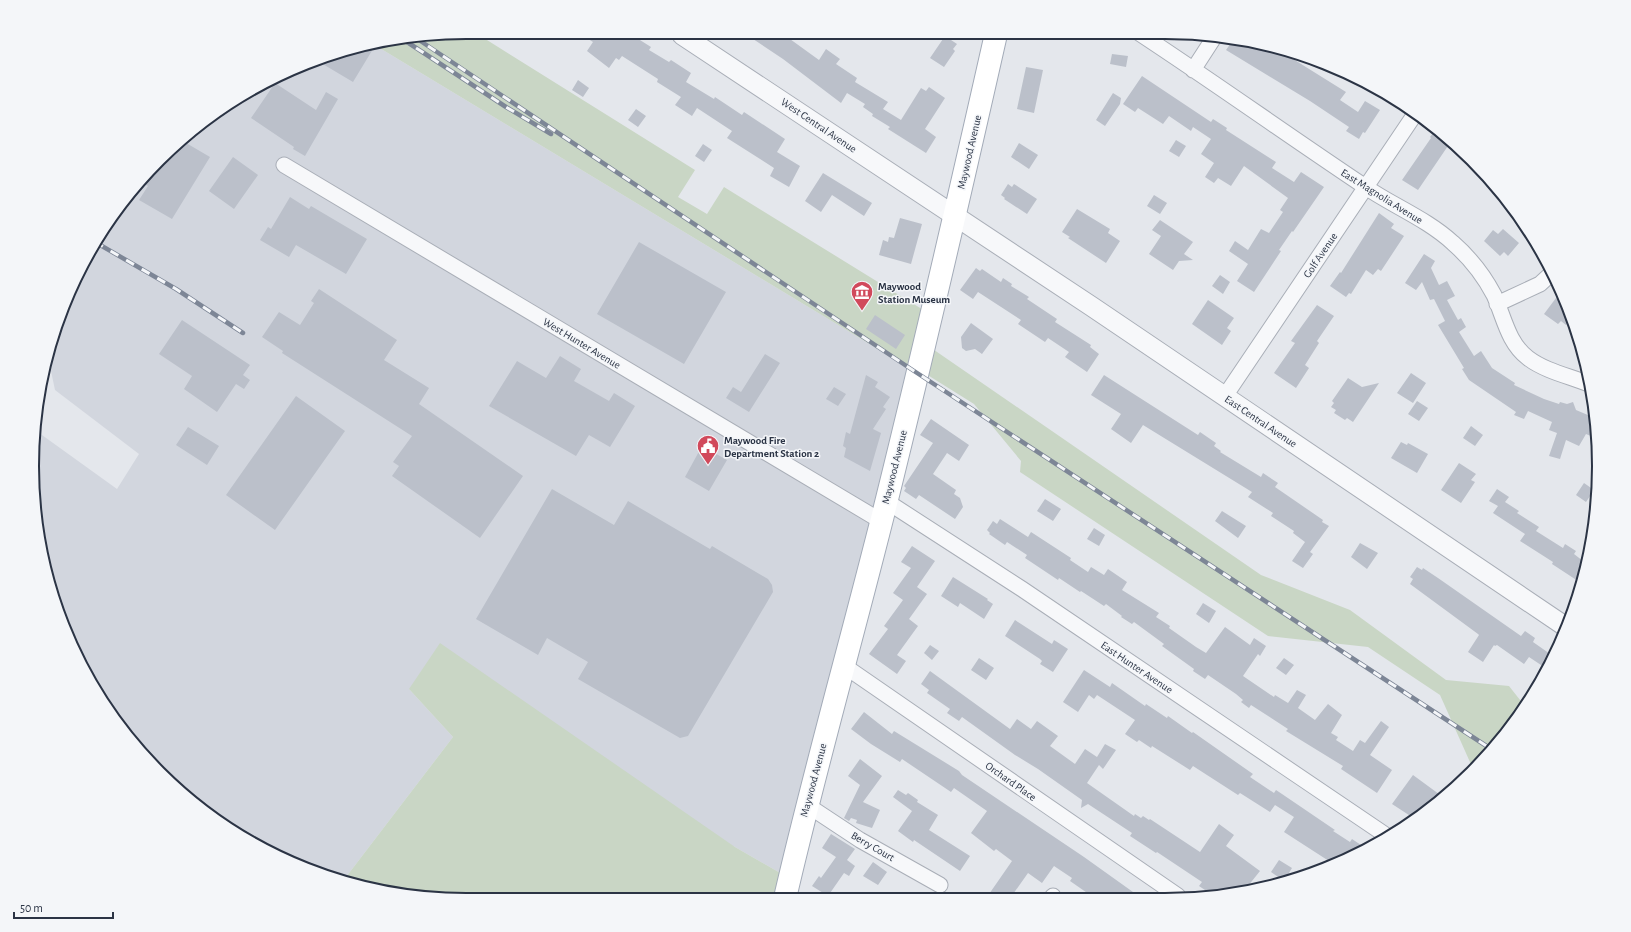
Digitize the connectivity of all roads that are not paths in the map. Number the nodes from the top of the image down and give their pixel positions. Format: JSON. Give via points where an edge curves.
{"nodes":[{"id":1,"x":688,"y":39,"type":"edge"},
{"id":2,"x":995,"y":39,"type":"edge"},
{"id":3,"x":1148,"y":39,"type":"edge"},
{"id":4,"x":1211,"y":42,"type":"edge"},
{"id":5,"x":1193,"y":70,"type":"junction"},
{"id":6,"x":1412,"y":118,"type":"edge"},
{"id":7,"x":284,"y":165,"type":"dead end"},
{"id":8,"x":1366,"y":188,"type":"junction"},
{"id":9,"x":955,"y":215,"type":"junction"},
{"id":10,"x":1548,"y":277,"type":"edge"},
{"id":11,"x":1497,"y":304,"type":"junction"},
{"id":12,"x":1584,"y":382,"type":"edge"},
{"id":13,"x":1225,"y":396,"type":"junction"},
{"id":14,"x":884,"y":511,"type":"junction"},
{"id":15,"x":1561,"y":624,"type":"edge"},
{"id":16,"x":843,"y":665,"type":"junction"},
{"id":17,"x":807,"y":805,"type":"junction"},
{"id":18,"x":1383,"y":833,"type":"edge"},
{"id":19,"x":940,"y":885,"type":"dead end"},
{"id":20,"x":786,"y":893,"type":"edge"},
{"id":21,"x":1173,"y":893,"type":"edge"}],
"edges":[{"from":1,"to":9,"type":"street","name":"West Central Avenue"},
{"from":2,"to":9,"type":"main road","name":"Maywood Avenue"},
{"from":3,"to":5,"type":"street","name":"East Magnolia Avenue"},
{"from":4,"to":5,"type":"street"},
{"from":5,"to":8,"type":"street","name":"East Magnolia Avenue"},
{"from":6,"to":8,"type":"street","name":"Golf Avenue"},
{"from":7,"to":14,"type":"street","name":"West Hunter Avenue"},
{"from":8,"to":11,"type":"street","name":"East Magnolia Avenue","via":[[1432,227],[1453,243],[1485,280]]},
{"from":8,"to":13,"type":"street","name":"Golf Avenue"},
{"from":9,"to":13,"type":"street","name":"East Central Avenue"},
{"from":9,"to":14,"type":"main road","name":"Maywood Avenue"},
{"from":10,"to":11,"type":"street","via":[[1540,284]]},
{"from":11,"to":12,"type":"street","name":"East Magnolia Avenue","via":[[1511,339],[1528,358]]},
{"from":13,"to":15,"type":"street","name":"East Central Avenue"},
{"from":14,"to":16,"type":"main road","name":"Maywood Avenue"},
{"from":14,"to":18,"type":"street","name":"East Hunter Avenue","via":[[1022,589]]},
{"from":16,"to":17,"type":"main road","name":"Maywood Avenue"},
{"from":16,"to":21,"type":"street","name":"Orchard Place"},
{"from":17,"to":19,"type":"street","name":"Berry Court","via":[[860,840]]},
{"from":17,"to":20,"type":"main road","name":"Maywood Avenue"}]}
